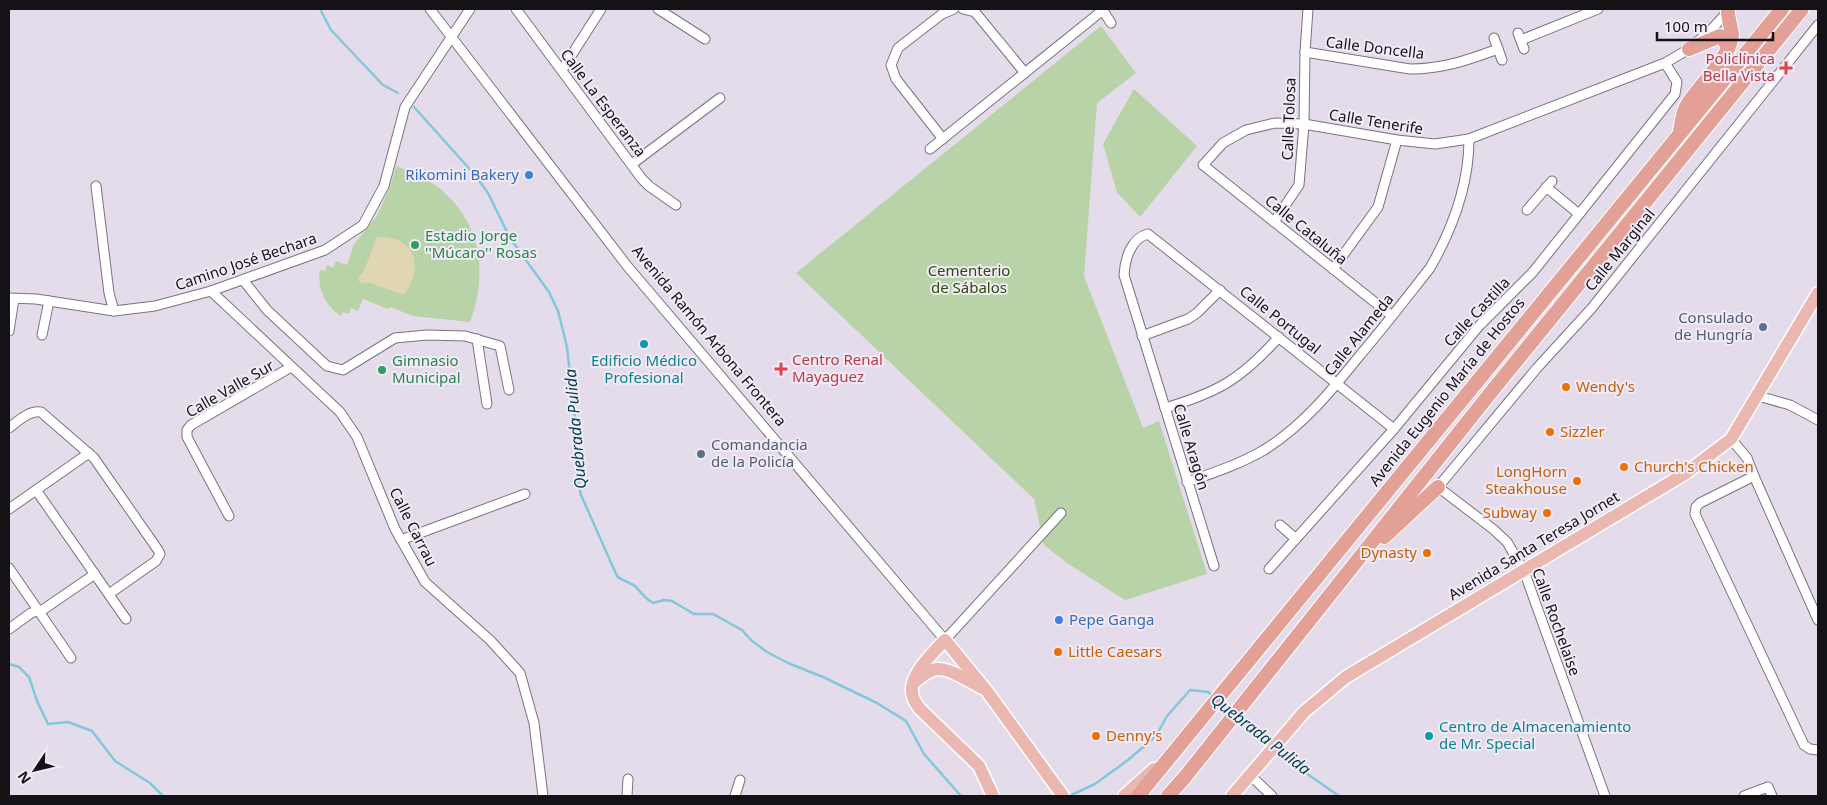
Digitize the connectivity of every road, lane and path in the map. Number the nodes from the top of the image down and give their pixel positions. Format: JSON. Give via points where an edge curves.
{"nodes":[{"id":1,"x":430,"y":9,"type":"edge"},
{"id":2,"x":470,"y":9,"type":"edge"},
{"id":3,"x":516,"y":9,"type":"edge"},
{"id":4,"x":601,"y":9,"type":"edge"},
{"id":5,"x":658,"y":9,"type":"edge"},
{"id":6,"x":954,"y":9,"type":"edge"},
{"id":7,"x":963,"y":9,"type":"edge"},
{"id":8,"x":1103,"y":9,"type":"edge"},
{"id":9,"x":1308,"y":9,"type":"edge"},
{"id":10,"x":1598,"y":9,"type":"edge"},
{"id":11,"x":1782,"y":9,"type":"edge"},
{"id":12,"x":1802,"y":9,"type":"edge"},
{"id":13,"x":1729,"y":10,"type":"edge"},
{"id":14,"x":941,"y":11,"type":"edge"},
{"id":15,"x":1111,"y":23,"type":"dead end"},
{"id":16,"x":1818,"y":25,"type":"edge"},
{"id":17,"x":451,"y":37,"type":"junction"},
{"id":18,"x":1494,"y":38,"type":"dead end"},
{"id":19,"x":705,"y":39,"type":"dead end"},
{"id":20,"x":1521,"y":41,"type":"dead end"},
{"id":21,"x":1689,"y":48,"type":"junction"},
{"id":22,"x":1728,"y":48,"type":"junction"},
{"id":23,"x":1498,"y":49,"type":"junction"},
{"id":24,"x":1305,"y":52,"type":"junction"},
{"id":25,"x":1502,"y":60,"type":"dead end"},
{"id":26,"x":1665,"y":63,"type":"junction"},
{"id":27,"x":562,"y":70,"type":"junction"},
{"id":28,"x":1025,"y":73,"type":"junction"},
{"id":29,"x":720,"y":98,"type":"dead end"},
{"id":30,"x":1304,"y":124,"type":"junction"},
{"id":31,"x":1680,"y":134,"type":"junction"},
{"id":32,"x":1469,"y":138,"type":"junction"},
{"id":33,"x":943,"y":139,"type":"junction"},
{"id":34,"x":1397,"y":140,"type":"junction"},
{"id":35,"x":930,"y":149,"type":"dead end"},
{"id":36,"x":632,"y":164,"type":"junction"},
{"id":37,"x":1203,"y":165,"type":"joint"},
{"id":38,"x":96,"y":186,"type":"dead end"},
{"id":39,"x":676,"y":205,"type":"dead end"},
{"id":40,"x":1527,"y":210,"type":"dead end"},
{"id":41,"x":1579,"y":214,"type":"junction"},
{"id":42,"x":1274,"y":222,"type":"junction"},
{"id":43,"x":1148,"y":234,"type":"joint"},
{"id":44,"x":1333,"y":269,"type":"junction"},
{"id":45,"x":243,"y":280,"type":"junction"},
{"id":46,"x":1220,"y":290,"type":"junction"},
{"id":47,"x":211,"y":291,"type":"junction"},
{"id":48,"x":1818,"y":293,"type":"edge"},
{"id":49,"x":11,"y":299,"type":"edge"},
{"id":50,"x":49,"y":301,"type":"junction"},
{"id":51,"x":114,"y":310,"type":"junction"},
{"id":52,"x":1392,"y":316,"type":"junction"},
{"id":53,"x":9,"y":331,"type":"edge"},
{"id":54,"x":42,"y":335,"type":"dead end"},
{"id":55,"x":1142,"y":336,"type":"junction"},
{"id":56,"x":1279,"y":337,"type":"junction"},
{"id":57,"x":477,"y":339,"type":"junction"},
{"id":58,"x":291,"y":368,"type":"junction"},
{"id":59,"x":1337,"y":384,"type":"junction"},
{"id":60,"x":509,"y":390,"type":"dead end"},
{"id":61,"x":1758,"y":396,"type":"junction"},
{"id":62,"x":487,"y":404,"type":"dead end"},
{"id":63,"x":1165,"y":408,"type":"junction"},
{"id":64,"x":1818,"y":420,"type":"edge"},
{"id":65,"x":9,"y":428,"type":"edge"},
{"id":66,"x":1394,"y":430,"type":"junction"},
{"id":67,"x":1731,"y":439,"type":"junction"},
{"id":68,"x":89,"y":452,"type":"junction"},
{"id":69,"x":1754,"y":476,"type":"junction"},
{"id":70,"x":1187,"y":482,"type":"junction"},
{"id":71,"x":1438,"y":487,"type":"junction"},
{"id":72,"x":36,"y":490,"type":"junction"},
{"id":73,"x":525,"y":494,"type":"dead end"},
{"id":74,"x":9,"y":509,"type":"edge"},
{"id":75,"x":1061,"y":513,"type":"dead end"},
{"id":76,"x":229,"y":516,"type":"dead end"},
{"id":77,"x":1280,"y":525,"type":"dead end"},
{"id":78,"x":1296,"y":539,"type":"junction"},
{"id":79,"x":402,"y":540,"type":"junction"},
{"id":80,"x":1214,"y":566,"type":"dead end"},
{"id":81,"x":9,"y":568,"type":"edge"},
{"id":82,"x":1350,"y":568,"type":"junction"},
{"id":83,"x":1269,"y":569,"type":"dead end"},
{"id":84,"x":1524,"y":572,"type":"junction"},
{"id":85,"x":95,"y":574,"type":"junction"},
{"id":86,"x":109,"y":594,"type":"junction"},
{"id":87,"x":40,"y":611,"type":"junction"},
{"id":88,"x":126,"y":619,"type":"dead end"},
{"id":89,"x":1818,"y":620,"type":"edge"},
{"id":90,"x":9,"y":629,"type":"edge"},
{"id":91,"x":945,"y":640,"type":"junction"},
{"id":92,"x":71,"y":658,"type":"dead end"},
{"id":93,"x":913,"y":683,"type":"junction"},
{"id":94,"x":986,"y":690,"type":"junction"},
{"id":95,"x":1177,"y":747,"type":"junction"},
{"id":96,"x":1818,"y":750,"type":"edge"},
{"id":97,"x":1250,"y":775,"type":"junction"},
{"id":98,"x":1185,"y":777,"type":"junction"},
{"id":99,"x":628,"y":779,"type":"dead end"},
{"id":100,"x":740,"y":780,"type":"dead end"},
{"id":101,"x":1062,"y":794,"type":"edge"},
{"id":102,"x":543,"y":796,"type":"edge"},
{"id":103,"x":627,"y":796,"type":"edge"},
{"id":104,"x":735,"y":796,"type":"edge"},
{"id":105,"x":993,"y":796,"type":"edge"},
{"id":106,"x":1124,"y":796,"type":"edge"},
{"id":107,"x":1138,"y":796,"type":"edge"},
{"id":108,"x":1168,"y":796,"type":"edge"},
{"id":109,"x":1172,"y":796,"type":"edge"},
{"id":110,"x":1232,"y":796,"type":"edge"},
{"id":111,"x":1272,"y":796,"type":"edge"},
{"id":112,"x":1605,"y":796,"type":"edge"},
{"id":113,"x":1744,"y":796,"type":"edge"},
{"id":114,"x":1772,"y":796,"type":"edge"}],
"edges":[{"from":1,"to":17,"type":"street","name":"Avenida Ramón Arbona Frontera"},
{"from":2,"to":17,"type":"street","name":"Camino José Bechara"},
{"from":3,"to":27,"type":"street","name":"Calle La Esperanza"},
{"from":4,"to":27,"type":"street"},
{"from":5,"to":19,"type":"street"},
{"from":6,"to":14,"type":"street"},
{"from":7,"to":28,"type":"street","via":[[975,12]]},
{"from":8,"to":15,"type":"street"},
{"from":8,"to":28,"type":"street"},
{"from":9,"to":24,"type":"street","name":"Calle Tolosa"},
{"from":10,"to":20,"type":"street"},
{"from":11,"to":31,"type":"highway","name":"Avenida Eugenio María de Hostos"},
{"from":12,"to":82,"type":"highway"},
{"from":13,"to":21,"type":"street"},
{"from":13,"to":22,"type":"highway","via":[[1732,34]]},
{"from":14,"to":33,"type":"street","via":[[898,48],[891,65],[896,79]]},
{"from":16,"to":71,"type":"street","name":"Calle Marginal","via":[[1590,309]]},
{"from":17,"to":45,"type":"street","name":"Camino José Bechara","via":[[405,107],[384,186],[363,225],[325,250]]},
{"from":17,"to":91,"type":"street","name":"Avenida Ramón Arbona Frontera","via":[[628,266]]},
{"from":18,"to":23,"type":"street"},
{"from":21,"to":22,"type":"highway","via":[[1720,36]]},
{"from":21,"to":26,"type":"street"},
{"from":22,"to":31,"type":"highway","via":[[1685,106]]},
{"from":23,"to":24,"type":"street","name":"Calle Doncella","via":[[1460,63],[1424,69]]},
{"from":23,"to":25,"type":"street"},
{"from":24,"to":30,"type":"street","name":"Calle Tolosa"},
{"from":26,"to":32,"type":"street","name":"Calle Tenerife"},
{"from":26,"to":41,"type":"street","name":"Calle Castilla","via":[[1677,82],[1675,94]]},
{"from":27,"to":36,"type":"street","name":"Calle La Esperanza"},
{"from":28,"to":33,"type":"street"},
{"from":29,"to":36,"type":"street"},
{"from":30,"to":34,"type":"street","name":"Calle Tenerife"},
{"from":30,"to":37,"type":"street","name":"Calle Tenerife","via":[[1275,123],[1246,130],[1223,143]]},
{"from":30,"to":42,"type":"street","name":"Calle Tolosa","via":[[1300,185]]},
{"from":31,"to":95,"type":"highway","name":"Avenida Eugenio María de Hostos"},
{"from":32,"to":34,"type":"street","name":"Calle Tenerife","via":[[1435,144]]},
{"from":32,"to":52,"type":"street","name":"Calle Alameda","via":[[1469,159],[1449,234],[1430,268]]},
{"from":33,"to":35,"type":"street"},
{"from":34,"to":44,"type":"street","via":[[1378,207]]},
{"from":36,"to":39,"type":"street","name":"Calle La Esperanza","via":[[649,186]]},
{"from":37,"to":42,"type":"street","name":"Calle Cataluña"},
{"from":38,"to":51,"type":"street","via":[[109,293]]},
{"from":40,"to":41,"type":"street","via":[[1549,184]]},
{"from":41,"to":66,"type":"street","name":"Calle Castilla","via":[[1533,272],[1479,326]]},
{"from":42,"to":44,"type":"street","name":"Calle Cataluña"},
{"from":43,"to":46,"type":"street","name":"Calle Portugal"},
{"from":43,"to":55,"type":"street","name":"Calle Aragón","via":[[1141,236],[1127,255],[1124,275]]},
{"from":44,"to":52,"type":"street","name":"Calle Cataluña"},
{"from":45,"to":47,"type":"street","name":"Camino José Bechara"},
{"from":45,"to":57,"type":"street","via":[[267,310],[326,366],[343,370],[395,338],[465,336]]},
{"from":46,"to":55,"type":"street","via":[[1188,319]]},
{"from":46,"to":56,"type":"street","name":"Calle Portugal"},
{"from":47,"to":51,"type":"street","name":"Camino José Bechara","via":[[155,306]]},
{"from":47,"to":58,"type":"street","name":"Calle Carrau"},
{"from":48,"to":61,"type":"main road","name":"Avenida Santa Teresa Jornet"},
{"from":49,"to":50,"type":"street","name":"Camino José Bechara"},
{"from":49,"to":53,"type":"street"},
{"from":50,"to":51,"type":"street","name":"Camino José Bechara"},
{"from":50,"to":54,"type":"street"},
{"from":52,"to":59,"type":"street","name":"Calle Alameda"},
{"from":55,"to":63,"type":"street","name":"Calle Aragón"},
{"from":56,"to":59,"type":"street","name":"Calle Portugal"},
{"from":56,"to":63,"type":"street","via":[[1257,361],[1230,382],[1203,396]]},
{"from":57,"to":60,"type":"street","via":[[500,346]]},
{"from":57,"to":62,"type":"street"},
{"from":58,"to":76,"type":"street","name":"Calle Valle Sur","via":[[190,425],[187,430],[187,437]]},
{"from":58,"to":79,"type":"street","name":"Calle Carrau","via":[[340,412],[357,437]]},
{"from":59,"to":66,"type":"street","name":"Calle Portugal"},
{"from":59,"to":70,"type":"street","name":"Calle Alameda","via":[[1309,416],[1263,450],[1227,468]]},
{"from":61,"to":64,"type":"street","via":[[1790,405]]},
{"from":61,"to":67,"type":"main road","name":"Avenida Santa Teresa Jornet"},
{"from":63,"to":70,"type":"street","name":"Calle Aragón"},
{"from":65,"to":68,"type":"street","via":[[30,413],[41,412]]},
{"from":66,"to":78,"type":"street","name":"Calle Castilla"},
{"from":67,"to":69,"type":"street","via":[[1747,458]]},
{"from":67,"to":84,"type":"main road","name":"Avenida Santa Teresa Jornet","via":[[1686,473]]},
{"from":68,"to":72,"type":"street"},
{"from":68,"to":86,"type":"street","via":[[160,554],[156,561]]},
{"from":69,"to":89,"type":"street"},
{"from":69,"to":96,"type":"street","via":[[1700,503],[1695,514],[1804,745]]},
{"from":70,"to":80,"type":"street","name":"Calle Aragón"},
{"from":71,"to":82,"type":"highway"},
{"from":71,"to":84,"type":"street","name":"Calle Rochelaise","via":[[1507,542]]},
{"from":72,"to":74,"type":"street"},
{"from":72,"to":85,"type":"street"},
{"from":73,"to":79,"type":"street"},
{"from":75,"to":91,"type":"street"},
{"from":77,"to":78,"type":"street"},
{"from":78,"to":83,"type":"street","name":"Calle Castilla"},
{"from":79,"to":102,"type":"street","name":"Calle Carrau","via":[[425,582],[490,640],[520,674],[534,723]]},
{"from":81,"to":87,"type":"street"},
{"from":82,"to":98,"type":"highway"},
{"from":84,"to":97,"type":"main road","name":"Avenida Santa Teresa Jornet","via":[[1346,677],[1304,712]]},
{"from":84,"to":112,"type":"street","name":"Calle Rochelaise"},
{"from":85,"to":86,"type":"street"},
{"from":85,"to":87,"type":"street"},
{"from":86,"to":88,"type":"street"},
{"from":87,"to":90,"type":"street","via":[[31,613]]},
{"from":87,"to":92,"type":"street"},
{"from":91,"to":93,"type":"main road","via":[[918,670]]},
{"from":91,"to":94,"type":"main road","name":"Avenida Ramón Arbona Frontera"},
{"from":93,"to":94,"type":"main road","via":[[939,669]]},
{"from":93,"to":105,"type":"main road","via":[[912,696],[919,708],[979,766]]},
{"from":94,"to":101,"type":"main road","name":"Avenida Ramón Arbona Frontera"},
{"from":95,"to":106,"type":"main road"},
{"from":95,"to":107,"type":"highway","name":"Avenida Eugenio María de Hostos"},
{"from":97,"to":110,"type":"main road","name":"Avenida Santa Teresa Jornet"},
{"from":97,"to":111,"type":"street"},
{"from":98,"to":108,"type":"highway"},
{"from":98,"to":109,"type":"highway"},
{"from":99,"to":103,"type":"street"},
{"from":100,"to":104,"type":"street"},
{"from":113,"to":114,"type":"street","via":[[1768,787]]}]}
